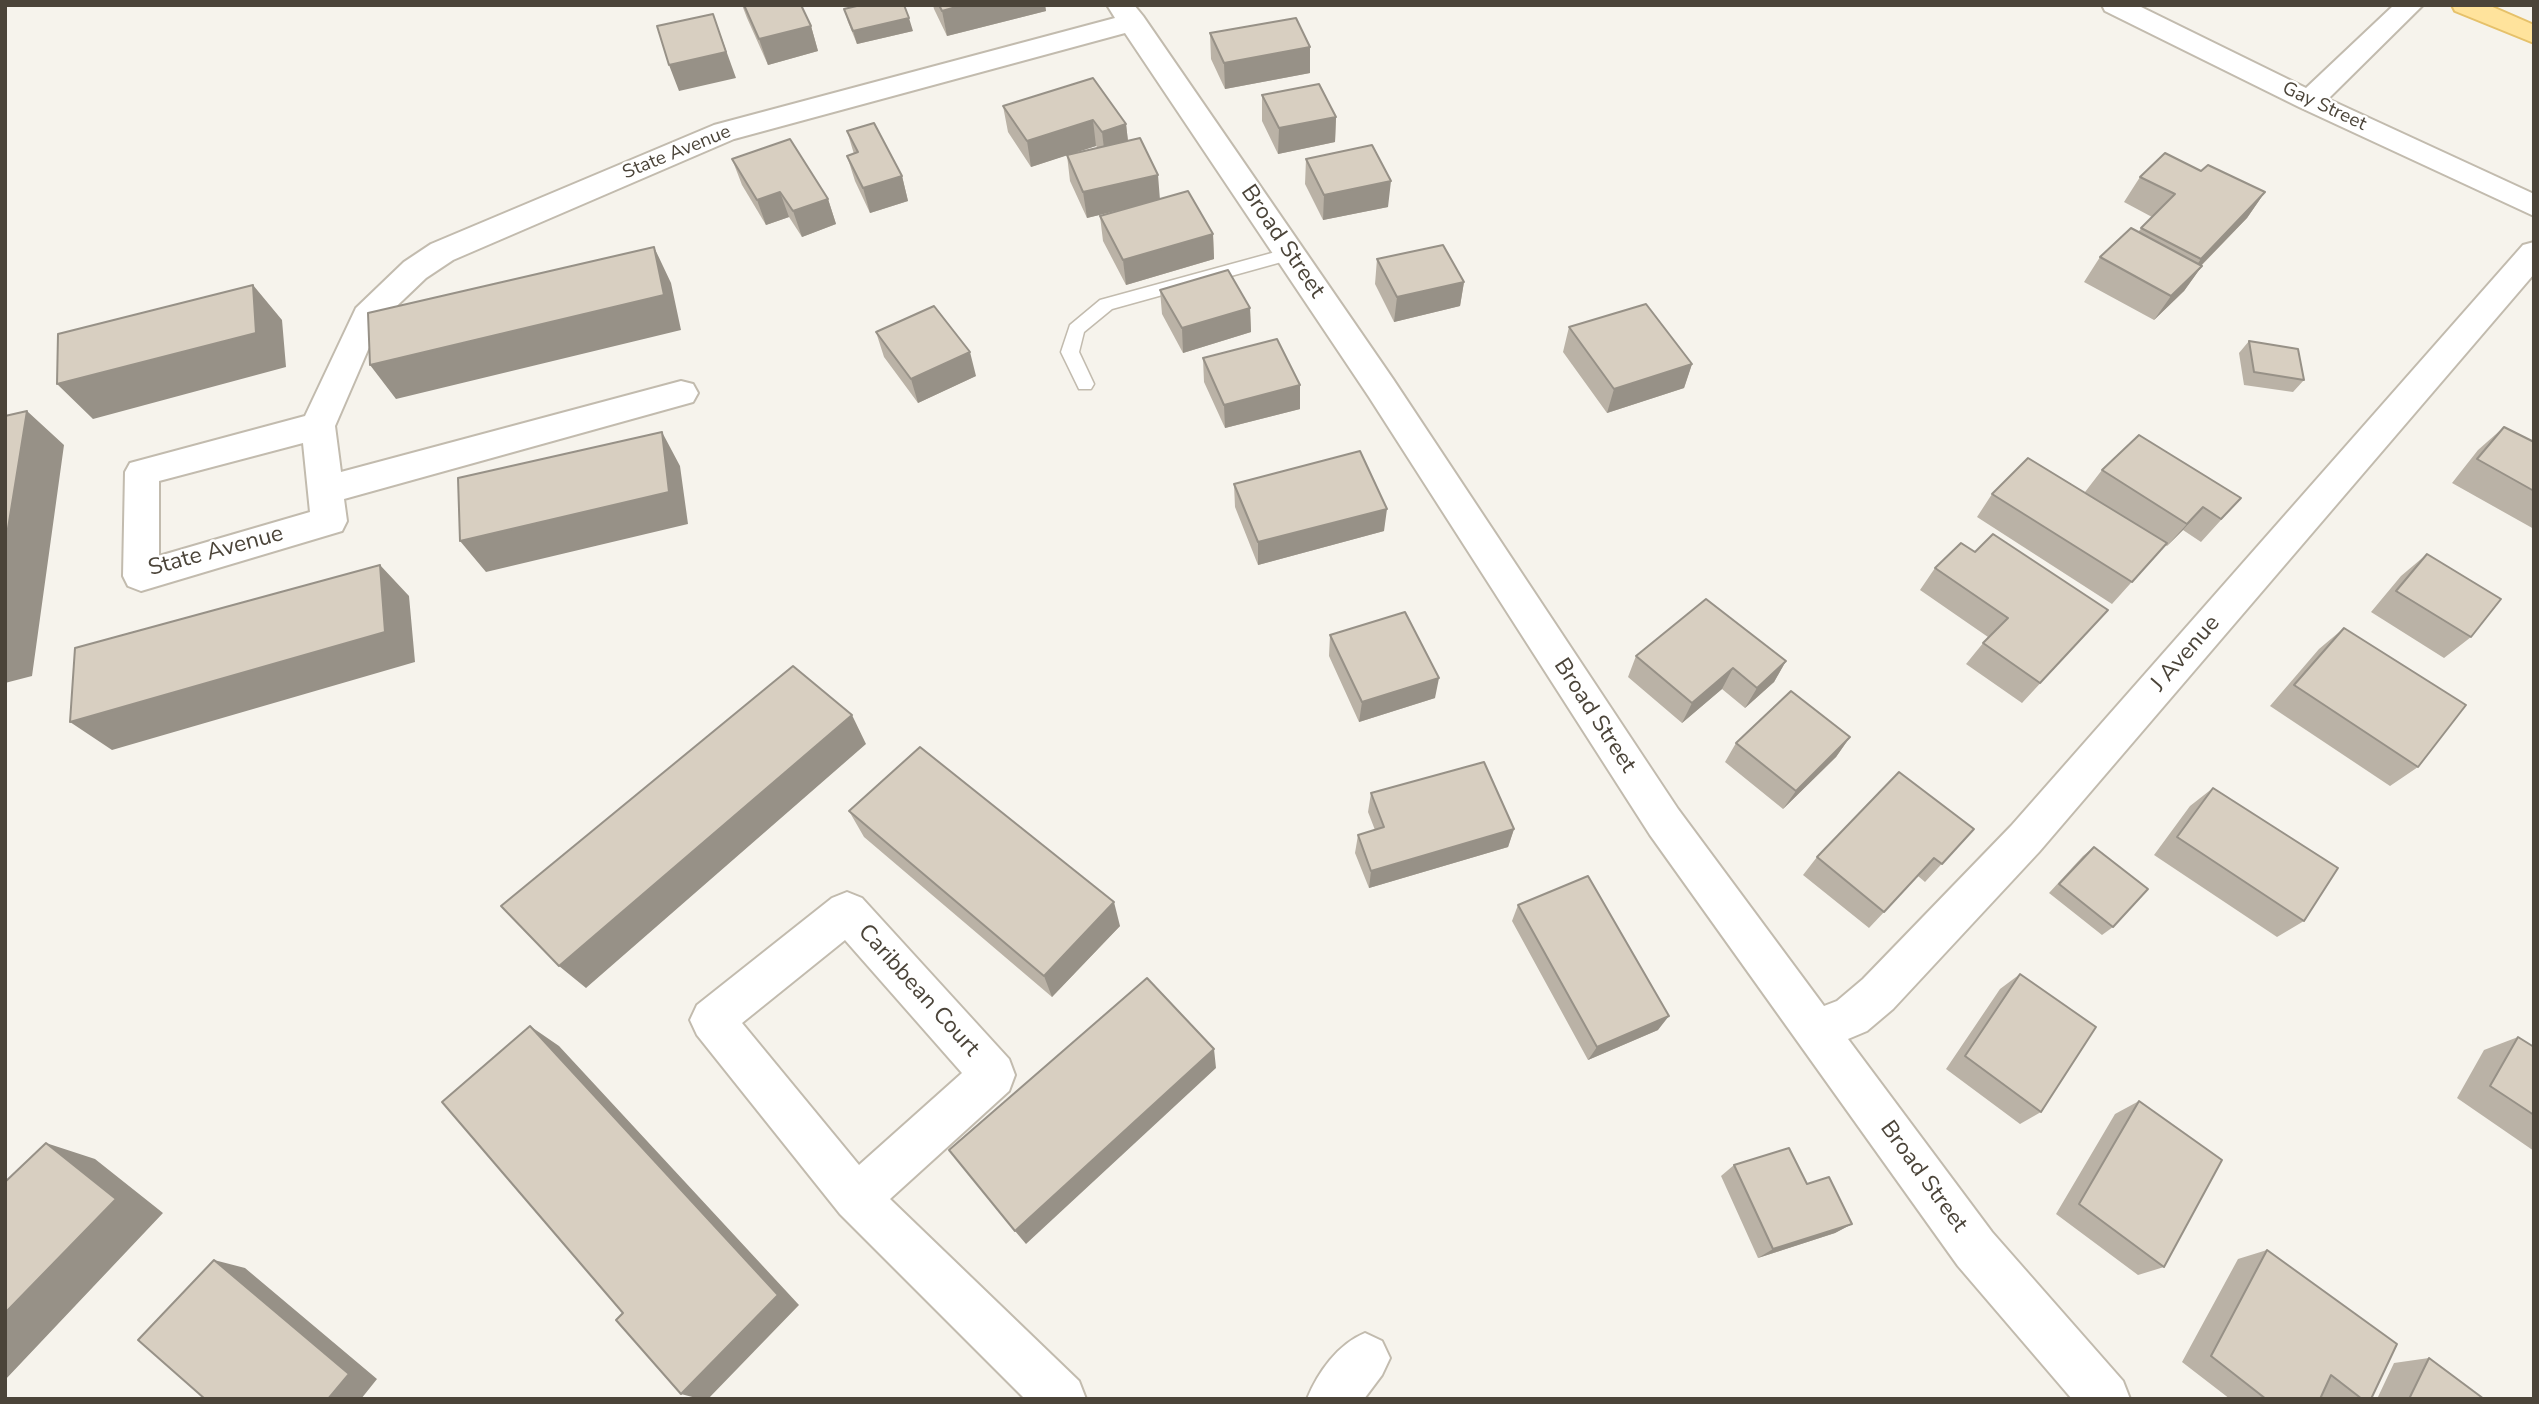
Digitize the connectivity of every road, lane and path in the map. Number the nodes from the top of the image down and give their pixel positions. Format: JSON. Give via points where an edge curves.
{"nodes":[{"id":1,"x":2115,"y":5,"type":"edge"},
{"id":2,"x":2410,"y":5,"type":"edge"},
{"id":3,"x":2465,"y":5,"type":"edge"},
{"id":4,"x":1127,"y":14,"type":"edge"},
{"id":5,"x":2534,"y":35,"type":"edge"},
{"id":6,"x":2309,"y":101,"type":"junction"},
{"id":7,"x":2534,"y":206,"type":"edge"},
{"id":8,"x":2534,"y":253,"type":"edge"},
{"id":9,"x":1290,"y":254,"type":"junction"},
{"id":10,"x":1085,"y":384,"type":"dead end"},
{"id":11,"x":681,"y":393,"type":"dead end"},
{"id":12,"x":318,"y":426,"type":"junction"},
{"id":13,"x":326,"y":490,"type":"junction"},
{"id":14,"x":1817,"y":1030,"type":"junction"},
{"id":15,"x":856,"y":1198,"type":"junction"},
{"id":16,"x":1364,"y":1358,"type":"dead end"},
{"id":17,"x":1061,"y":1399,"type":"edge"},
{"id":18,"x":1332,"y":1399,"type":"edge"},
{"id":19,"x":2105,"y":1399,"type":"edge"}],
"edges":[{"from":1,"to":6,"type":"street","name":"Gay Street"},
{"from":2,"to":6,"type":"street"},
{"from":3,"to":5,"type":"main road"},
{"from":4,"to":9,"type":"street","name":"Broad Street"},
{"from":4,"to":12,"type":"street","name":"State Avenue","via":[[724,132],[442,253],[415,270],[367,316]]},
{"from":6,"to":7,"type":"street","name":"Gay Street"},
{"from":8,"to":14,"type":"street","name":"J Avenue","via":[[2025,839],[1878,994],[1852,1016]]},
{"from":9,"to":10,"type":"lane","via":[[1106,304],[1076,329],[1070,352]]},
{"from":9,"to":14,"type":"street","name":"Broad Street","via":[[1664,822]]},
{"from":11,"to":13,"type":"street"},
{"from":12,"to":13,"type":"street","name":"State Avenue"},
{"from":12,"to":13,"type":"street","name":"State Avenue","via":[[142,472],[141,576],[329,521]]},
{"from":14,"to":19,"type":"street","name":"Broad Street","via":[[1975,1249]]},
{"from":15,"to":15,"type":"street","name":"Caribbean Court","via":[[712,1020],[847,912],[993,1075]]},
{"from":15,"to":17,"type":"street","name":"Caribbean Court"},
{"from":16,"to":18,"type":"street"}]}
